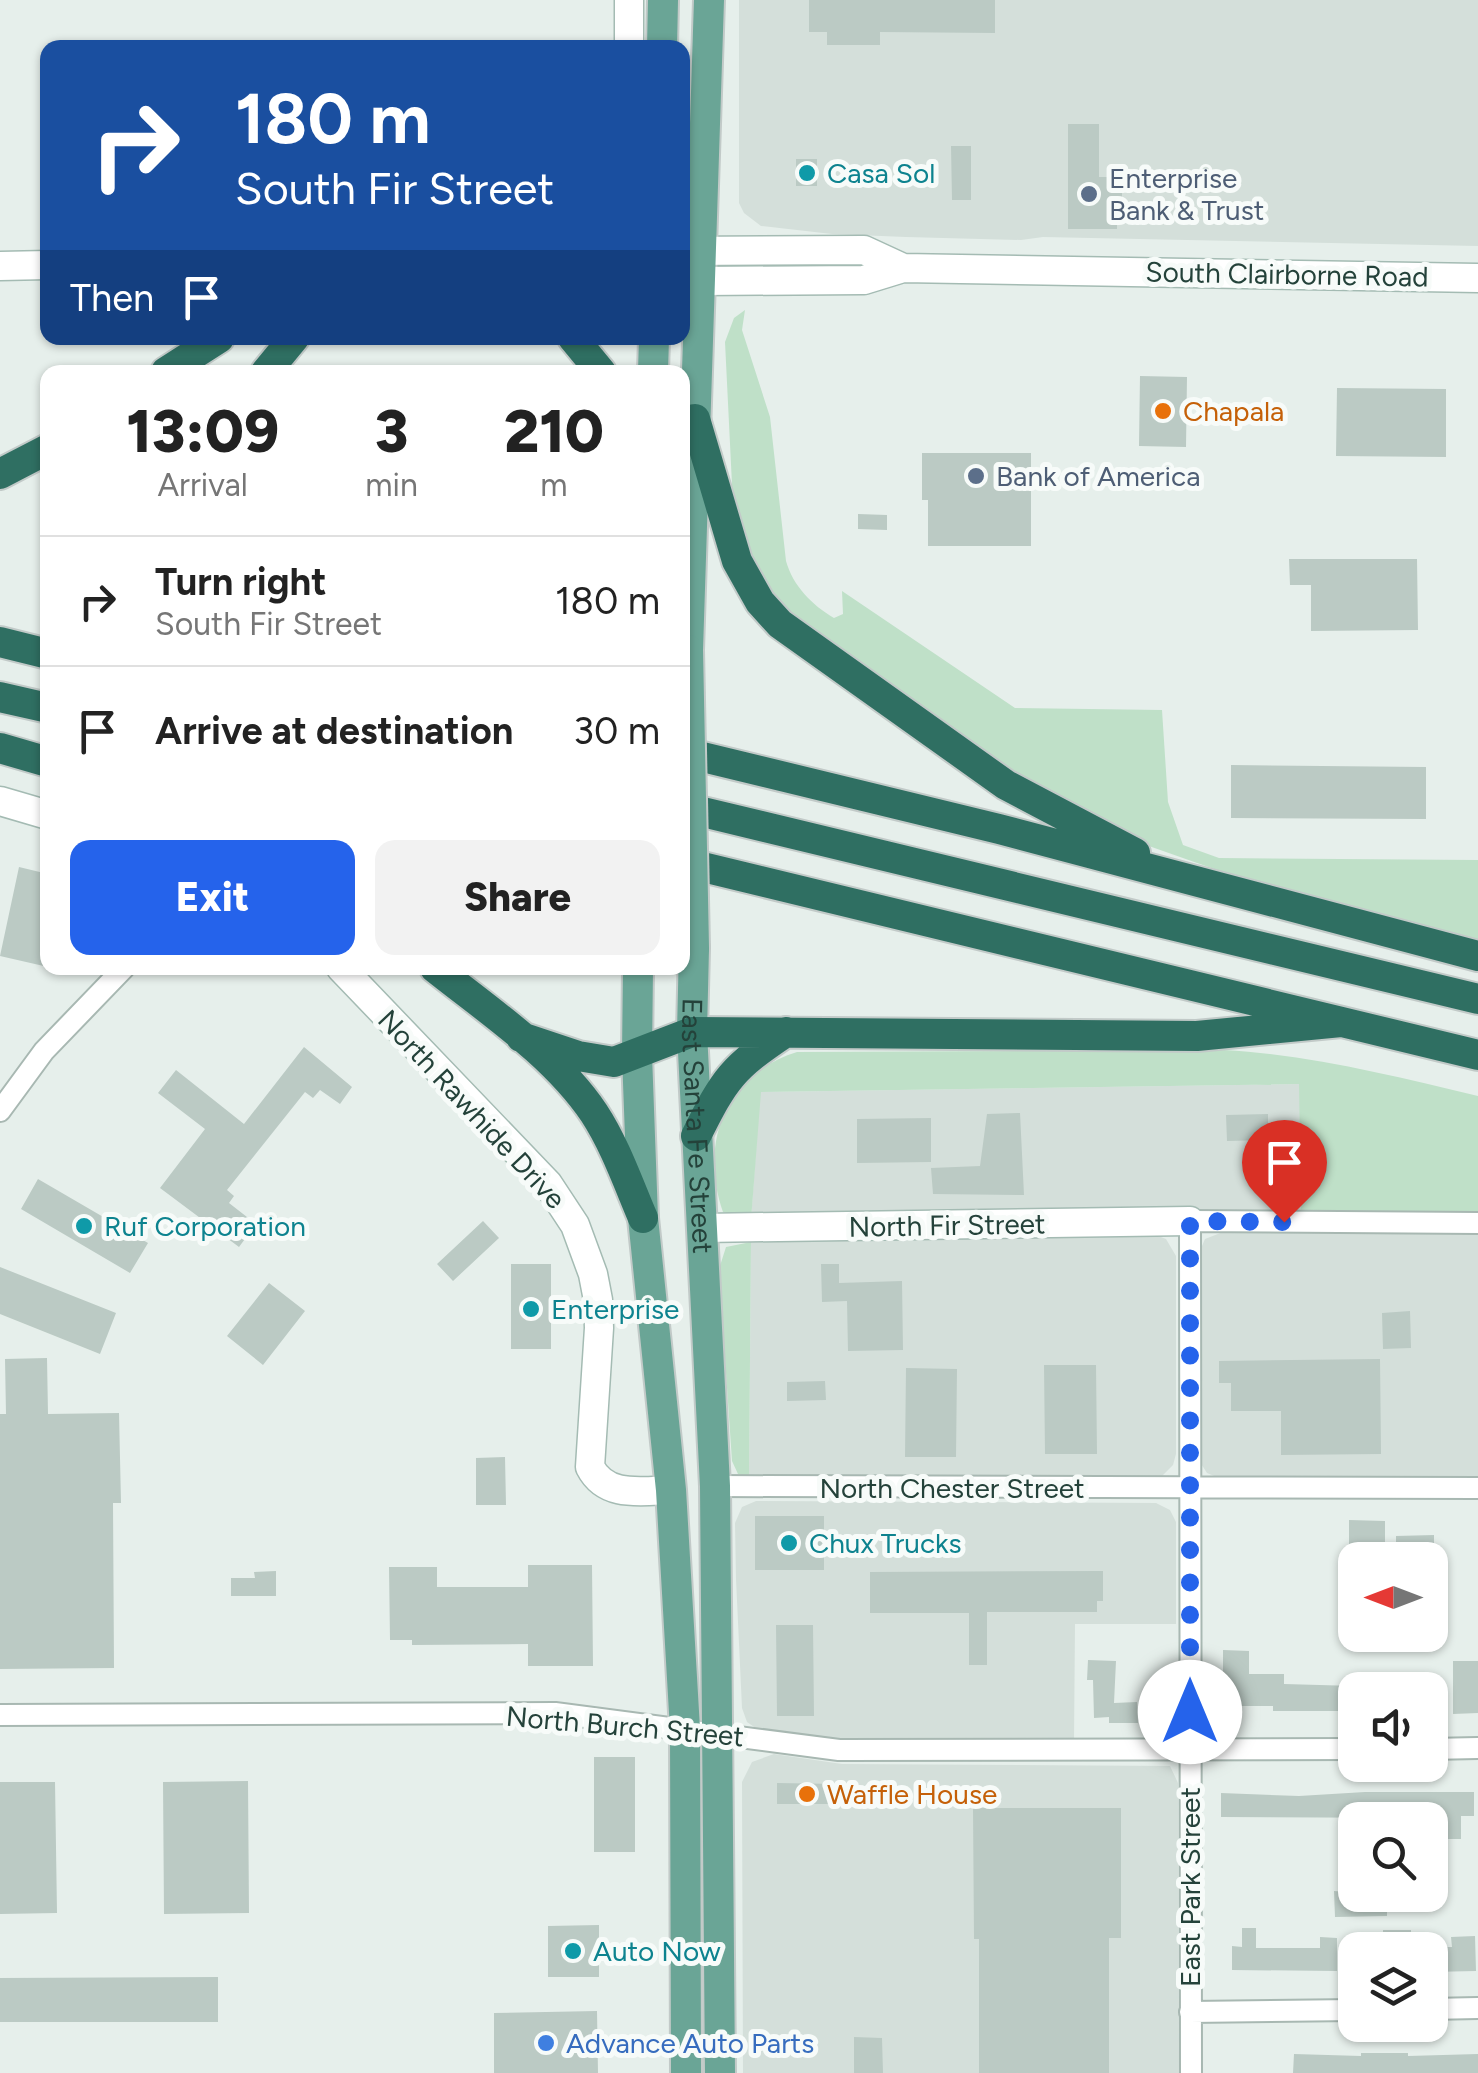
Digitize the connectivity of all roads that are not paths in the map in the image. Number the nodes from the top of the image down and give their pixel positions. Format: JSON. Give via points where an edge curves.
{"nodes":[{"id":1,"x":630,"y":0,"type":"edge"},
{"id":2,"x":663,"y":0,"type":"edge"},
{"id":3,"x":709,"y":0,"type":"edge"},
{"id":4,"x":629,"y":40,"type":"edge"},
{"id":5,"x":662,"y":40,"type":"edge"},
{"id":6,"x":692,"y":263,"type":"edge"},
{"id":7,"x":40,"y":265,"type":"edge"},
{"id":8,"x":0,"y":266,"type":"edge"},
{"id":9,"x":1478,"y":278,"type":"edge"},
{"id":10,"x":208,"y":345,"type":"edge"},
{"id":11,"x":288,"y":345,"type":"edge"},
{"id":12,"x":579,"y":345,"type":"edge"},
{"id":13,"x":177,"y":365,"type":"edge"},
{"id":14,"x":272,"y":365,"type":"edge"},
{"id":15,"x":596,"y":365,"type":"edge"},
{"id":16,"x":695,"y":419,"type":"junction"},
{"id":17,"x":40,"y":452,"type":"edge"},
{"id":18,"x":0,"y":474,"type":"edge"},
{"id":19,"x":690,"y":584,"type":"edge"},
{"id":20,"x":0,"y":642,"type":"edge"},
{"id":21,"x":40,"y":652,"type":"edge"},
{"id":22,"x":0,"y":697,"type":"edge"},
{"id":23,"x":40,"y":706,"type":"edge"},
{"id":24,"x":0,"y":748,"type":"edge"},
{"id":25,"x":690,"y":749,"type":"edge"},
{"id":26,"x":690,"y":754,"type":"edge"},
{"id":27,"x":40,"y":760,"type":"edge"},
{"id":28,"x":0,"y":801,"type":"edge"},
{"id":29,"x":690,"y":809,"type":"edge"},
{"id":30,"x":40,"y":813,"type":"edge"},
{"id":31,"x":690,"y":864,"type":"edge"},
{"id":32,"x":1168,"y":874,"type":"junction"},
{"id":33,"x":1478,"y":956,"type":"edge"},
{"id":34,"x":117,"y":975,"type":"edge"},
{"id":35,"x":347,"y":975,"type":"edge"},
{"id":36,"x":444,"y":975,"type":"edge"},
{"id":37,"x":638,"y":975,"type":"edge"},
{"id":38,"x":1478,"y":999,"type":"edge"},
{"id":39,"x":1341,"y":1022,"type":"junction"},
{"id":40,"x":692,"y":1032,"type":"junction"},
{"id":41,"x":786,"y":1032,"type":"junction"},
{"id":42,"x":521,"y":1038,"type":"junction"},
{"id":43,"x":1478,"y":1055,"type":"edge"},
{"id":44,"x":637,"y":1056,"type":"junction"},
{"id":45,"x":0,"y":1111,"type":"edge"},
{"id":46,"x":696,"y":1136,"type":"junction"},
{"id":47,"x":643,"y":1218,"type":"junction"},
{"id":48,"x":1190,"y":1221,"type":"junction"},
{"id":49,"x":1478,"y":1223,"type":"edge"},
{"id":50,"x":704,"y":1228,"type":"junction"},
{"id":51,"x":661,"y":1370,"type":"junction"},
{"id":52,"x":716,"y":1486,"type":"junction"},
{"id":53,"x":1189,"y":1488,"type":"junction"},
{"id":54,"x":1478,"y":1488,"type":"edge"},
{"id":55,"x":671,"y":1490,"type":"junction"},
{"id":56,"x":718,"y":1609,"type":"junction"},
{"id":57,"x":0,"y":1715,"type":"edge"},
{"id":58,"x":685,"y":1730,"type":"junction"},
{"id":59,"x":720,"y":1734,"type":"junction"},
{"id":60,"x":1448,"y":1748,"type":"edge"},
{"id":61,"x":1478,"y":1748,"type":"edge"},
{"id":62,"x":1190,"y":1749,"type":"junction"},
{"id":63,"x":1338,"y":1749,"type":"edge"},
{"id":64,"x":1478,"y":2008,"type":"edge"},
{"id":65,"x":1448,"y":2009,"type":"edge"},
{"id":66,"x":1338,"y":2010,"type":"edge"},
{"id":67,"x":1190,"y":2012,"type":"junction"},
{"id":68,"x":686,"y":2073,"type":"edge"},
{"id":69,"x":720,"y":2073,"type":"edge"},
{"id":70,"x":1190,"y":2073,"type":"edge"}],
"edges":[{"from":1,"to":4,"type":"street"},
{"from":2,"to":5,"type":"main road"},
{"from":3,"to":6,"type":"main road","name":"East Santa Fe Street"},
{"from":6,"to":9,"type":"street","name":"South Clairborne Road","via":[[864,250],[903,268]]},
{"from":6,"to":16,"type":"main road","name":"East Santa Fe Street"},
{"from":7,"to":8,"type":"street"},
{"from":10,"to":13,"type":"highway"},
{"from":11,"to":14,"type":"highway"},
{"from":12,"to":15,"type":"highway"},
{"from":16,"to":19,"type":"main road","name":"East Santa Fe Street","bridge":true},
{"from":16,"to":32,"type":"highway","via":[[737,561],[780,624],[1006,785]]},
{"from":17,"to":18,"type":"highway"},
{"from":20,"to":21,"type":"highway"},
{"from":22,"to":23,"type":"highway"},
{"from":24,"to":27,"type":"highway"},
{"from":25,"to":40,"type":"main road","name":"East Santa Fe Street","bridge":true},
{"from":26,"to":32,"type":"highway"},
{"from":28,"to":30,"type":"street"},
{"from":29,"to":38,"type":"highway"},
{"from":31,"to":39,"type":"highway"},
{"from":32,"to":33,"type":"highway"},
{"from":34,"to":45,"type":"street","via":[[44,1051]]},
{"from":35,"to":55,"type":"street","name":"North Rawhide Drive","via":[[563,1203],[585,1249],[598,1300],[590,1467],[608,1488]]},
{"from":36,"to":42,"type":"highway"},
{"from":37,"to":44,"type":"main road","name":"East Santa Fe Street"},
{"from":39,"to":41,"type":"highway","via":[[1197,1036]]},
{"from":39,"to":43,"type":"highway"},
{"from":40,"to":41,"type":"highway"},
{"from":40,"to":44,"type":"highway"},
{"from":40,"to":46,"type":"main road","name":"East Santa Fe Street"},
{"from":41,"to":46,"type":"highway","via":[[727,1078]]},
{"from":42,"to":44,"type":"highway","via":[[597,1061]]},
{"from":42,"to":47,"type":"highway","via":[[592,1111]]},
{"from":44,"to":47,"type":"main road","name":"East Santa Fe Street"},
{"from":46,"to":50,"type":"main road","name":"East Santa Fe Street"},
{"from":47,"to":51,"type":"main road","name":"East Santa Fe Street"},
{"from":48,"to":49,"type":"street"},
{"from":48,"to":50,"type":"street","name":"North Fir Street"},
{"from":48,"to":53,"type":"street","name":"East Park Street"},
{"from":50,"to":52,"type":"main road","name":"East Santa Fe Street"},
{"from":51,"to":52,"type":"main road","via":[[682,1406],[685,1442]]},
{"from":51,"to":55,"type":"main road","name":"East Santa Fe Street"},
{"from":52,"to":53,"type":"street","name":"North Chester Street"},
{"from":52,"to":56,"type":"main road","name":"East Santa Fe Street"},
{"from":53,"to":54,"type":"street","name":"North Chester Street"},
{"from":53,"to":62,"type":"street","name":"East Park Street"},
{"from":55,"to":56,"type":"main road","via":[[690,1508],[702,1575]]},
{"from":55,"to":58,"type":"main road","name":"East Santa Fe Street"},
{"from":56,"to":59,"type":"main road","name":"East Santa Fe Street"},
{"from":57,"to":58,"type":"street","name":"North Burch Street","via":[[555,1713]]},
{"from":58,"to":59,"type":"street","name":"North Burch Street"},
{"from":58,"to":68,"type":"main road","name":"East Santa Fe Street"},
{"from":59,"to":62,"type":"street","name":"North Burch Street","via":[[839,1750]]},
{"from":59,"to":69,"type":"main road","name":"East Santa Fe Street"},
{"from":60,"to":61,"type":"street"},
{"from":62,"to":63,"type":"street","name":"North Burch Street"},
{"from":62,"to":67,"type":"street","name":"East Park Street"},
{"from":64,"to":65,"type":"street"},
{"from":66,"to":67,"type":"street"},
{"from":67,"to":70,"type":"street","name":"East Park Street"}]}
